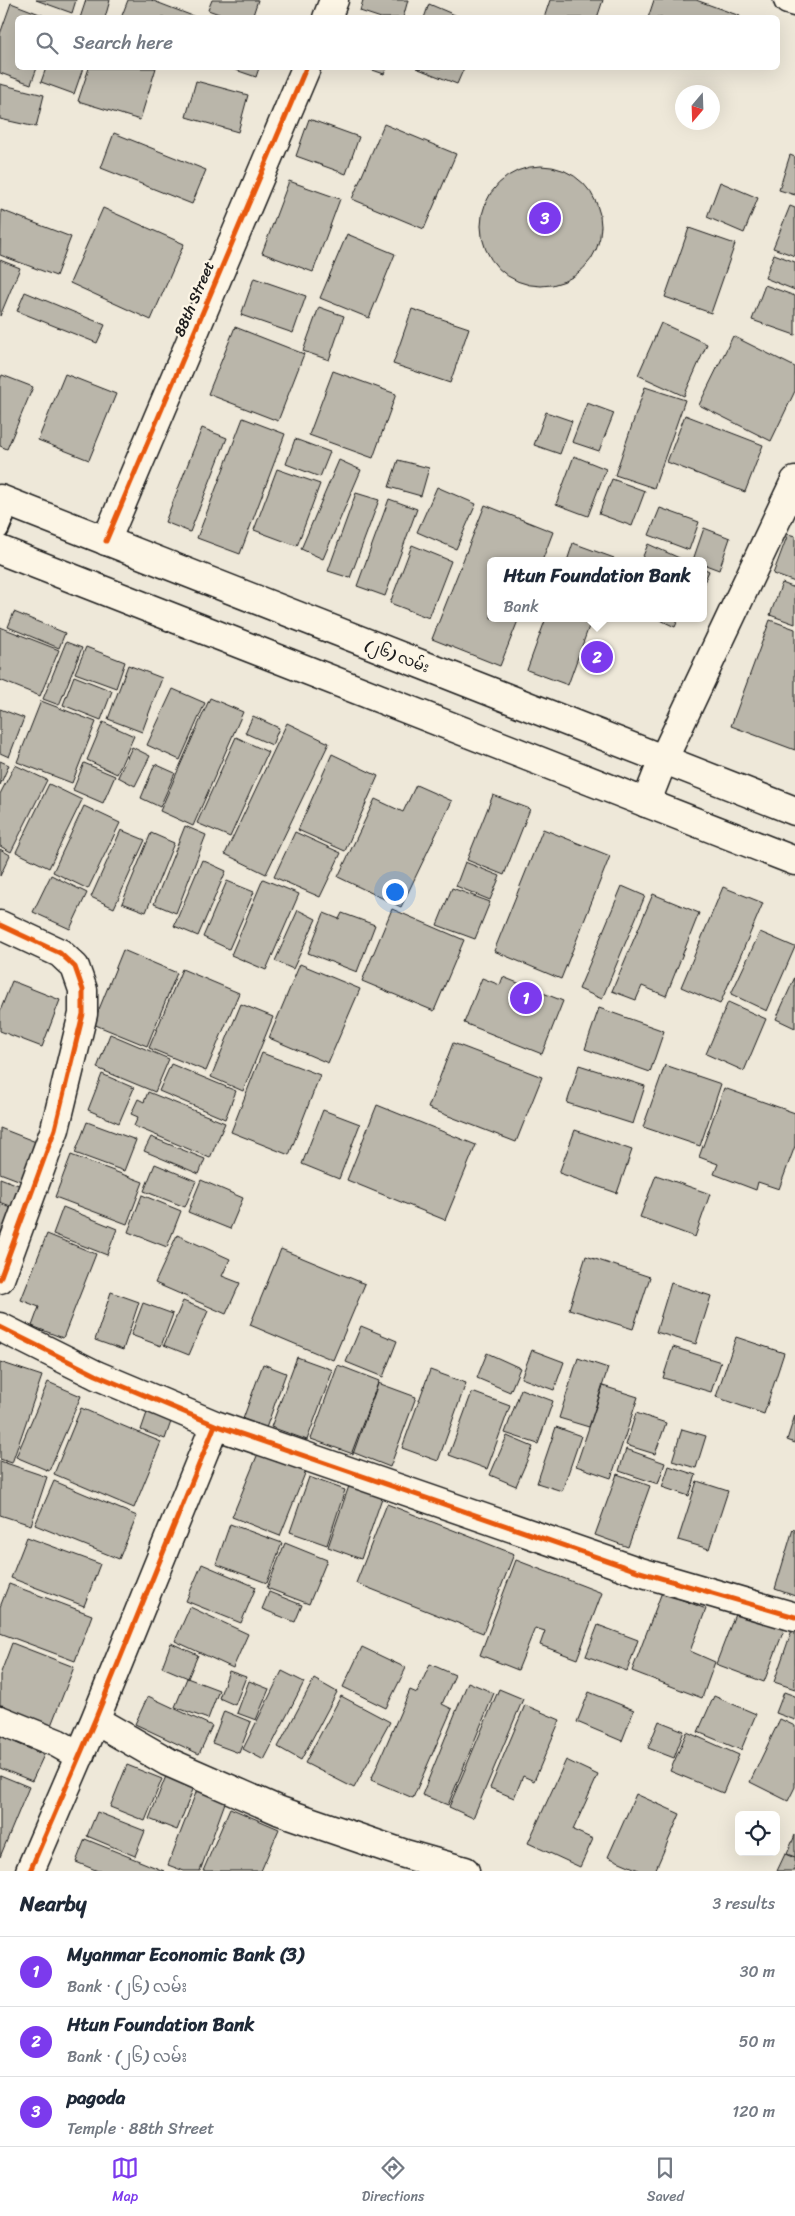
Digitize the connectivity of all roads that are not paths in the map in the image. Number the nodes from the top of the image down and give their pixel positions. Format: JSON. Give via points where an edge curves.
{"nodes":[{"id":1,"x":334,"y":0,"type":"edge"},
{"id":2,"x":788,"y":0,"type":"edge"},
{"id":3,"x":795,"y":2,"type":"edge"},
{"id":4,"x":328,"y":15,"type":"edge"},
{"id":5,"x":305,"y":70,"type":"edge"},
{"id":6,"x":795,"y":481,"type":"edge"},
{"id":7,"x":5,"y":502,"type":"edge"},
{"id":8,"x":0,"y":530,"type":"edge"},
{"id":9,"x":106,"y":541,"type":"junction"},
{"id":10,"x":0,"y":550,"type":"edge"},
{"id":11,"x":663,"y":760,"type":"junction"},
{"id":12,"x":646,"y":803,"type":"junction"},
{"id":13,"x":795,"y":811,"type":"edge"},
{"id":14,"x":795,"y":861,"type":"edge"},
{"id":15,"x":0,"y":925,"type":"edge"},
{"id":16,"x":0,"y":1279,"type":"edge"},
{"id":17,"x":0,"y":1327,"type":"edge"},
{"id":18,"x":215,"y":1425,"type":"junction"},
{"id":19,"x":795,"y":1617,"type":"edge"},
{"id":20,"x":0,"y":1720,"type":"edge"},
{"id":21,"x":95,"y":1720,"type":"junction"},
{"id":22,"x":80,"y":1756,"type":"junction"},
{"id":23,"x":30,"y":1871,"type":"edge"},
{"id":24,"x":465,"y":1871,"type":"edge"}],
"edges":[{"from":1,"to":4,"type":"street"},
{"from":2,"to":3,"type":"street"},
{"from":5,"to":9,"type":"street","name":"88th Street"},
{"from":6,"to":11,"type":"street"},
{"from":7,"to":8,"type":"lane"},
{"from":7,"to":9,"type":"street","name":"(၂၆) လမ်း"},
{"from":9,"to":11,"type":"street","name":"(၂၆) လမ်း"},
{"from":10,"to":12,"type":"street"},
{"from":11,"to":12,"type":"street"},
{"from":11,"to":13,"type":"street","name":"(၂၆) လမ်း"},
{"from":12,"to":14,"type":"street"},
{"from":15,"to":16,"type":"street","via":[[60,952],[75,968],[84,990],[83,1014],[55,1129]]},
{"from":17,"to":18,"type":"street","via":[[96,1375]]},
{"from":18,"to":19,"type":"street","via":[[640,1572]]},
{"from":18,"to":21,"type":"street"},
{"from":20,"to":22,"type":"street"},
{"from":21,"to":22,"type":"street"},
{"from":21,"to":24,"type":"street","via":[[168,1762],[280,1811]]},
{"from":22,"to":23,"type":"street"}]}
